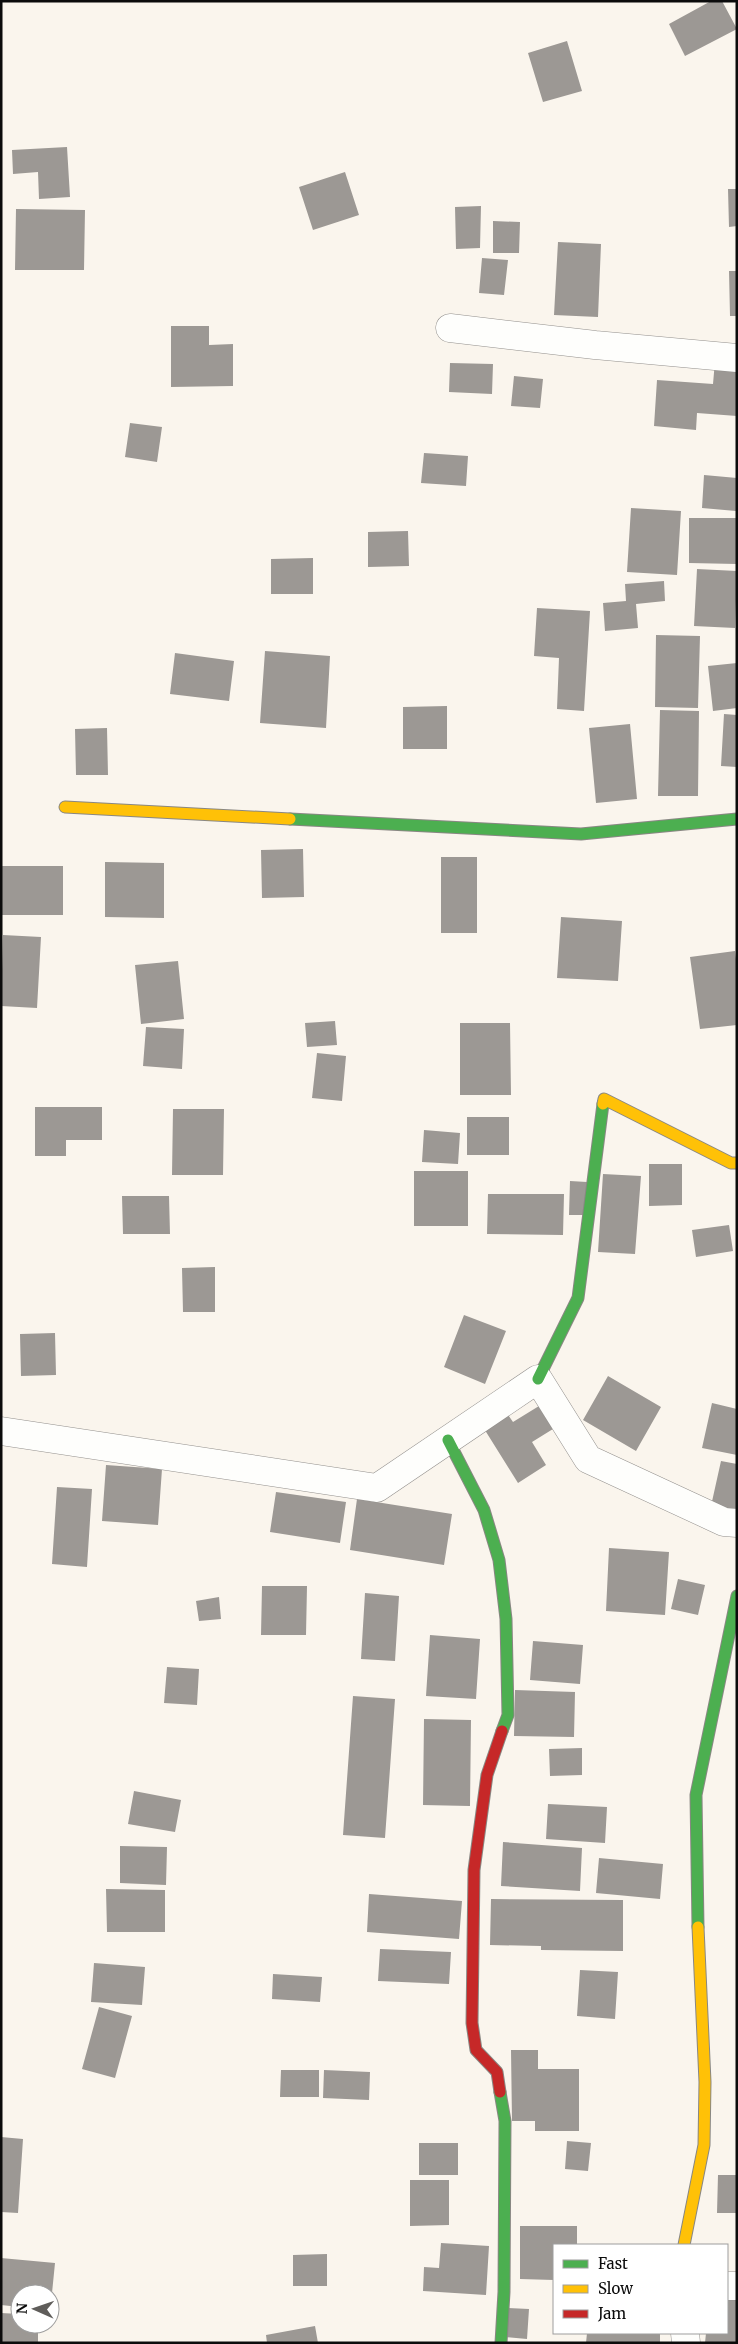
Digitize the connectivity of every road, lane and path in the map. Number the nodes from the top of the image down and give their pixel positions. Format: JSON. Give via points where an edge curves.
{"nodes":[{"id":1,"x":450,"y":328,"type":"dead end"},
{"id":2,"x":737,"y":358,"type":"edge"},
{"id":3,"x":65,"y":807,"type":"dead end"},
{"id":4,"x":737,"y":819,"type":"edge"},
{"id":5,"x":737,"y":1163,"type":"edge"},
{"id":6,"x":538,"y":1379,"type":"junction"},
{"id":7,"x":1,"y":1431,"type":"edge"},
{"id":8,"x":448,"y":1440,"type":"junction"},
{"id":9,"x":737,"y":1523,"type":"edge"},
{"id":10,"x":737,"y":1596,"type":"edge"},
{"id":11,"x":684,"y":2244,"type":"edge"},
{"id":12,"x":501,"y":2343,"type":"edge"}],
"edges":[{"from":1,"to":2,"type":"street"},
{"from":3,"to":4,"type":"street","via":[[581,834]]},
{"from":5,"to":6,"type":"street","via":[[731,1163],[604,1099],[578,1298]]},
{"from":6,"to":8,"type":"street"},
{"from":6,"to":9,"type":"street","via":[[588,1459],[724,1522]]},
{"from":7,"to":8,"type":"street","via":[[377,1488]]},
{"from":8,"to":12,"type":"street","via":[[484,1510],[499,1560],[506,1619],[508,1715],[486,1775],[474,1870],[472,2023],[476,2050],[497,2072],[506,2121]]},
{"from":10,"to":11,"type":"street","via":[[696,1795],[704,2146]]}]}
